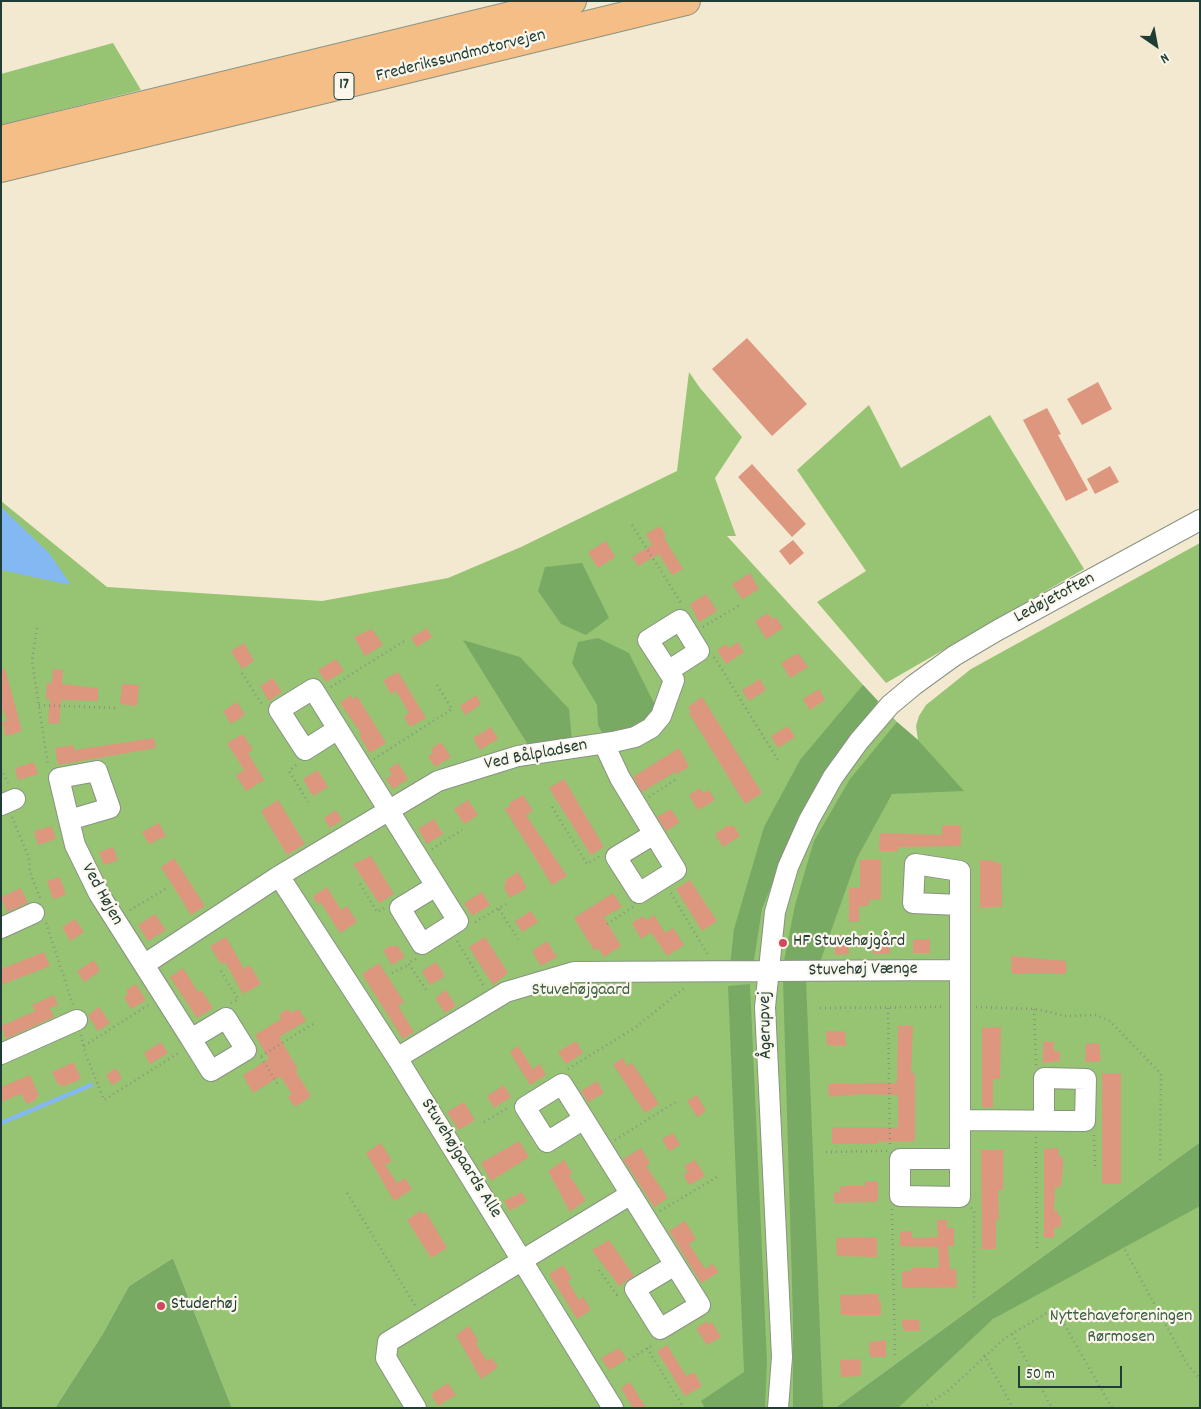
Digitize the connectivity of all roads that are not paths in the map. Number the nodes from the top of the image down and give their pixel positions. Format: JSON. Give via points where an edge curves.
{"nodes":[{"id":1,"x":572,"y":1,"type":"edge"},
{"id":2,"x":686,"y":1,"type":"edge"},
{"id":3,"x":1,"y":140,"type":"edge"},
{"id":4,"x":1,"y":168,"type":"edge"},
{"id":5,"x":1200,"y":520,"type":"edge"},
{"id":6,"x":668,"y":671,"type":"junction"},
{"id":7,"x":914,"y":685,"type":"joint"},
{"id":8,"x":338,"y":729,"type":"junction"},
{"id":9,"x":604,"y":744,"type":"junction"},
{"id":10,"x":388,"y":809,"type":"junction"},
{"id":11,"x":69,"y":820,"type":"junction"},
{"id":12,"x":654,"y":834,"type":"junction"},
{"id":13,"x":279,"y":876,"type":"junction"},
{"id":14,"x":436,"y":886,"type":"junction"},
{"id":15,"x":960,"y":905,"type":"dead end"},
{"id":16,"x":38,"y":912,"type":"road end"},
{"id":17,"x":1,"y":928,"type":"edge"},
{"id":18,"x":144,"y":964,"type":"junction"},
{"id":19,"x":960,"y":970,"type":"junction"},
{"id":20,"x":767,"y":972,"type":"junction"},
{"id":21,"x":77,"y":1020,"type":"road end"},
{"id":22,"x":192,"y":1041,"type":"junction"},
{"id":23,"x":1,"y":1054,"type":"edge"},
{"id":24,"x":397,"y":1058,"type":"junction"},
{"id":25,"x":584,"y":1119,"type":"junction"},
{"id":26,"x":960,"y":1120,"type":"junction"},
{"id":27,"x":1040,"y":1120,"type":"junction"},
{"id":28,"x":960,"y":1159,"type":"junction"},
{"id":29,"x":631,"y":1194,"type":"junction"},
{"id":30,"x":522,"y":1261,"type":"junction"},
{"id":31,"x":675,"y":1265,"type":"junction"},
{"id":32,"x":416,"y":1408,"type":"edge"},
{"id":33,"x":613,"y":1408,"type":"edge"},
{"id":34,"x":778,"y":1408,"type":"edge"}],
"edges":[{"from":1,"to":3,"type":"highway","name":"Frederikssundmotorvejen","number":"17"},
{"from":2,"to":4,"type":"highway","name":"Frederikssundmotorvejen","number":"17"},
{"from":5,"to":7,"type":"street","name":"Ledøjetoften","via":[[998,630]]},
{"from":6,"to":6,"type":"street","name":"Ved Bålpladsen","via":[[699,651],[680,620],[648,640]]},
{"from":6,"to":9,"type":"street","name":"Ved Bålpladsen","via":[[674,680],[661,716],[651,728],[634,737]]},
{"from":7,"to":20,"type":"street","name":"Ågerupvej","via":[[890,705],[859,741],[833,777],[809,820],[788,867],[775,912]]},
{"from":8,"to":8,"type":"street","via":[[313,689],[279,710],[305,750]]},
{"from":8,"to":10,"type":"street"},
{"from":9,"to":10,"type":"street","name":"Ved Bålpladsen","via":[[518,756],[478,767],[438,781]]},
{"from":9,"to":12,"type":"street","name":"Ved Bålpladsen","via":[[620,778]]},
{"from":10,"to":13,"type":"street","name":"Ved Bålpladsen"},
{"from":10,"to":14,"type":"street"},
{"from":11,"to":11,"type":"street","name":"Ved Højen","via":[[110,808],[97,771],[59,780]]},
{"from":11,"to":18,"type":"street","name":"Ved Højen","via":[[85,867]]},
{"from":12,"to":12,"type":"street","name":"Ved Bålpladsen","via":[[616,857],[638,893],[676,870]]},
{"from":13,"to":18,"type":"street"},
{"from":13,"to":24,"type":"street","name":"Stuvehøjgaards Alle"},
{"from":14,"to":14,"type":"street","via":[[400,909],[422,944],[452,925]]},
{"from":15,"to":19,"type":"street"},
{"from":16,"to":17,"type":"street"},
{"from":18,"to":22,"type":"street","name":"Ved Højen"},
{"from":19,"to":20,"type":"street","name":"Stuvehøj Vænge"},
{"from":19,"to":26,"type":"street"},
{"from":20,"to":24,"type":"street","via":[[574,972],[506,992]]},
{"from":20,"to":34,"type":"street","name":"Ågerupvej","via":[[765,1007],[782,1357]]},
{"from":21,"to":23,"type":"street"},
{"from":22,"to":22,"type":"street","name":"Ved Højen","via":[[226,1018],[253,1053],[211,1072]]},
{"from":24,"to":30,"type":"street","name":"Stuvehøjgaards Alle"},
{"from":25,"to":25,"type":"street","via":[[562,1084],[525,1107],[547,1142]]},
{"from":25,"to":29,"type":"street"},
{"from":26,"to":27,"type":"street"},
{"from":26,"to":28,"type":"street"},
{"from":27,"to":27,"type":"street","via":[[1044,1078],[1086,1078],[1085,1120]]},
{"from":28,"to":28,"type":"street","via":[[960,1196],[900,1196],[900,1159]]},
{"from":29,"to":30,"type":"street"},
{"from":29,"to":31,"type":"street"},
{"from":30,"to":32,"type":"street","via":[[388,1342],[386,1358]]},
{"from":30,"to":33,"type":"street","name":"Stuvehøjgaards Alle"},
{"from":31,"to":31,"type":"street","via":[[700,1305],[660,1329],[635,1289]]}]}
